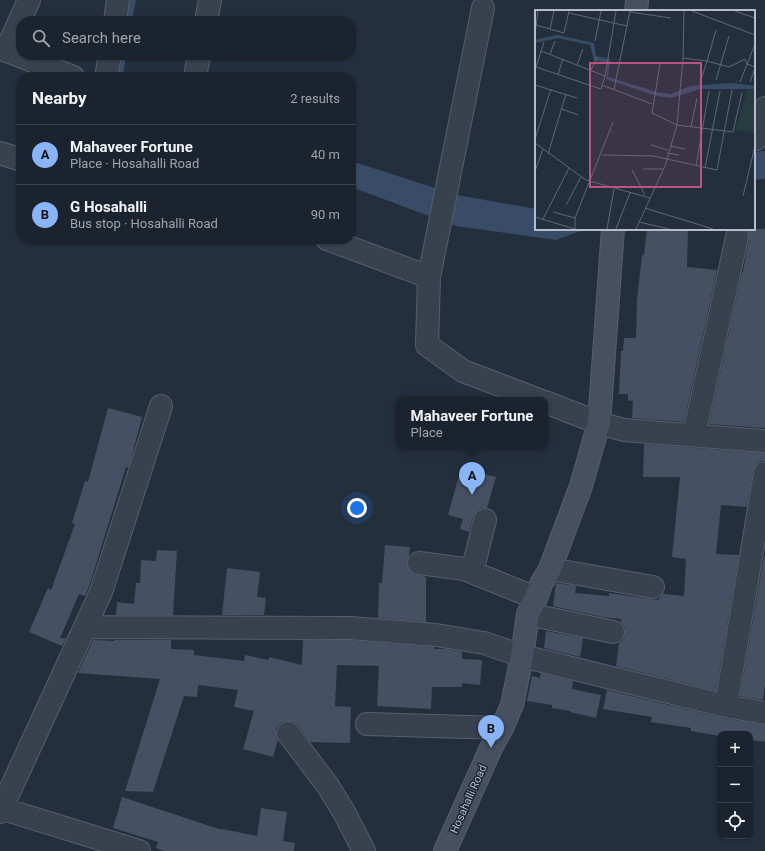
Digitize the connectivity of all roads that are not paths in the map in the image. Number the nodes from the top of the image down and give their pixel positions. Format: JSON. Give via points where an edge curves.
{"nodes":[{"id":1,"x":29,"y":0,"type":"edge"},
{"id":2,"x":210,"y":0,"type":"edge"},
{"id":3,"x":637,"y":0,"type":"edge"},
{"id":4,"x":483,"y":8,"type":"dead end"},
{"id":5,"x":636,"y":10,"type":"edge"},
{"id":6,"x":21,"y":16,"type":"edge"},
{"id":7,"x":207,"y":16,"type":"edge"},
{"id":8,"x":16,"y":24,"type":"edge"},
{"id":9,"x":3,"y":49,"type":"edge"},
{"id":10,"x":16,"y":54,"type":"edge"},
{"id":11,"x":30,"y":60,"type":"edge"},
{"id":12,"x":109,"y":60,"type":"edge"},
{"id":13,"x":198,"y":60,"type":"edge"},
{"id":14,"x":60,"y":72,"type":"edge"},
{"id":15,"x":107,"y":72,"type":"edge"},
{"id":16,"x":196,"y":72,"type":"edge"},
{"id":17,"x":765,"y":108,"type":"edge"},
{"id":18,"x":756,"y":139,"type":"dead end"},
{"id":19,"x":0,"y":153,"type":"edge"},
{"id":20,"x":16,"y":158,"type":"edge"},
{"id":21,"x":613,"y":237,"type":"edge"},
{"id":22,"x":737,"y":237,"type":"dead end"},
{"id":23,"x":340,"y":244,"type":"edge"},
{"id":24,"x":429,"y":277,"type":"junction"},
{"id":25,"x":531,"y":397,"type":"edge"},
{"id":26,"x":548,"y":403,"type":"edge"},
{"id":27,"x":160,"y":406,"type":"dead end"},
{"id":28,"x":599,"y":423,"type":"junction"},
{"id":29,"x":694,"y":435,"type":"junction"},
{"id":30,"x":765,"y":441,"type":"edge"},
{"id":31,"x":765,"y":473,"type":"edge"},
{"id":32,"x":484,"y":520,"type":"dead end"},
{"id":33,"x":419,"y":563,"type":"dead end"},
{"id":34,"x":550,"y":569,"type":"junction"},
{"id":35,"x":472,"y":572,"type":"junction"},
{"id":36,"x":653,"y":587,"type":"dead end"},
{"id":37,"x":532,"y":606,"type":"junction"},
{"id":38,"x":85,"y":627,"type":"junction"},
{"id":39,"x":612,"y":632,"type":"dead end"},
{"id":40,"x":522,"y":656,"type":"junction"},
{"id":41,"x":726,"y":706,"type":"junction"},
{"id":42,"x":765,"y":713,"type":"edge"},
{"id":43,"x":367,"y":724,"type":"dead end"},
{"id":44,"x":502,"y":728,"type":"junction"},
{"id":45,"x":288,"y":733,"type":"dead end"},
{"id":46,"x":0,"y":810,"type":"edge"},
{"id":47,"x":139,"y":851,"type":"edge"},
{"id":48,"x":364,"y":851,"type":"edge"},
{"id":49,"x":445,"y":851,"type":"edge"}],
"edges":[{"from":1,"to":6,"type":"street"},
{"from":2,"to":7,"type":"street"},
{"from":3,"to":5,"type":"street"},
{"from":4,"to":24,"type":"street"},
{"from":8,"to":9,"type":"street"},
{"from":9,"to":10,"type":"street"},
{"from":11,"to":14,"type":"street"},
{"from":12,"to":15,"type":"street"},
{"from":13,"to":16,"type":"street"},
{"from":17,"to":18,"type":"street"},
{"from":19,"to":20,"type":"street"},
{"from":21,"to":28,"type":"street","name":"Hosahalli Road"},
{"from":22,"to":29,"type":"street"},
{"from":23,"to":24,"type":"street"},
{"from":24,"to":25,"type":"street","via":[[427,345],[463,371]]},
{"from":26,"to":28,"type":"street"},
{"from":27,"to":38,"type":"street","via":[[101,592]]},
{"from":28,"to":29,"type":"street","via":[[624,430]]},
{"from":28,"to":34,"type":"street","name":"Hosahalli Road","via":[[580,486]]},
{"from":29,"to":30,"type":"street"},
{"from":31,"to":41,"type":"street"},
{"from":32,"to":35,"type":"street"},
{"from":33,"to":35,"type":"street"},
{"from":34,"to":36,"type":"street"},
{"from":34,"to":37,"type":"street","name":"Hosahalli Road"},
{"from":35,"to":37,"type":"street"},
{"from":37,"to":39,"type":"street"},
{"from":37,"to":40,"type":"street","name":"Hosahalli Road"},
{"from":38,"to":40,"type":"street","via":[[350,628],[436,635],[477,642]]},
{"from":38,"to":46,"type":"street"},
{"from":40,"to":41,"type":"street"},
{"from":40,"to":44,"type":"street","name":"Hosahalli Road","via":[[512,705]]},
{"from":41,"to":42,"type":"street"},
{"from":43,"to":44,"type":"street"},
{"from":44,"to":49,"type":"street","name":"Hosahalli Road"},
{"from":45,"to":48,"type":"street","via":[[328,786]]},
{"from":46,"to":47,"type":"street"}]}
